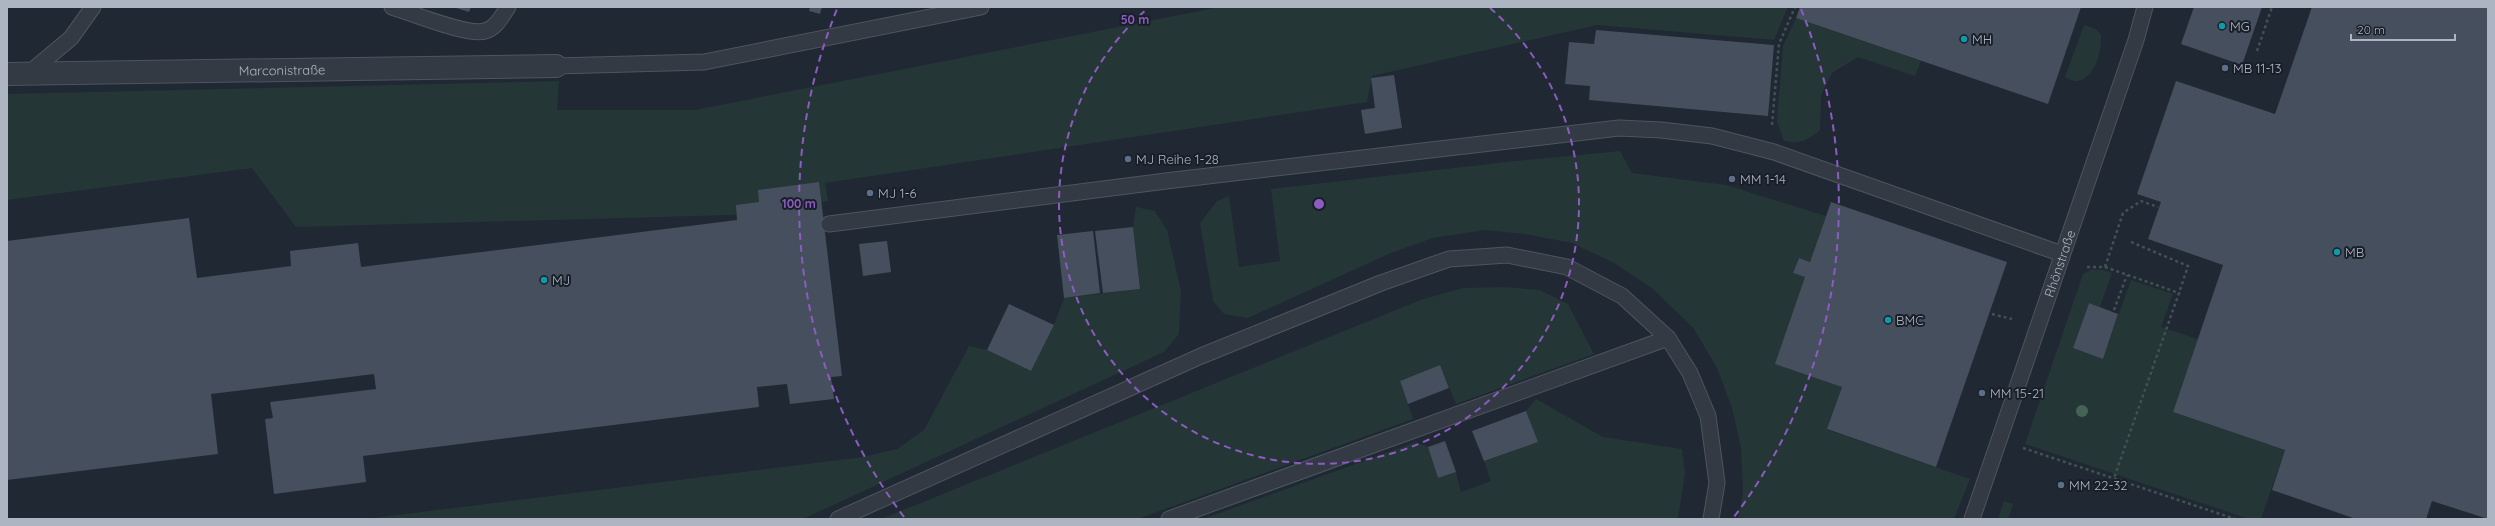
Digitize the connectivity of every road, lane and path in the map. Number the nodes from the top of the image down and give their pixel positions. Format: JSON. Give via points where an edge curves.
{"nodes":[{"id":1,"x":93,"y":7,"type":"edge"},
{"id":2,"x":392,"y":7,"type":"edge"},
{"id":3,"x":508,"y":7,"type":"edge"},
{"id":4,"x":981,"y":7,"type":"edge"},
{"id":5,"x":1795,"y":7,"type":"edge"},
{"id":6,"x":2145,"y":7,"type":"edge"},
{"id":7,"x":2272,"y":7,"type":"edge"},
{"id":8,"x":2257,"y":52,"type":"dead end"},
{"id":9,"x":556,"y":66,"type":"joint"},
{"id":10,"x":18,"y":74,"type":"edge"},
{"id":11,"x":1774,"y":152,"type":"junction"},
{"id":12,"x":2158,"y":207,"type":"dead end"},
{"id":13,"x":829,"y":224,"type":"dead end"},
{"id":14,"x":2131,"y":242,"type":"dead end"},
{"id":15,"x":2062,"y":254,"type":"junction"},
{"id":16,"x":2105,"y":267,"type":"junction"},
{"id":17,"x":2127,"y":275,"type":"junction"},
{"id":18,"x":2053,"y":280,"type":"junction"},
{"id":19,"x":2179,"y":293,"type":"junction"},
{"id":20,"x":2114,"y":310,"type":"dead end"},
{"id":21,"x":1668,"y":338,"type":"junction"},
{"id":22,"x":2018,"y":446,"type":"dead end"},
{"id":23,"x":2114,"y":478,"type":"junction"},
{"id":24,"x":838,"y":519,"type":"edge"},
{"id":25,"x":1169,"y":519,"type":"edge"},
{"id":26,"x":1710,"y":519,"type":"edge"},
{"id":27,"x":1972,"y":519,"type":"edge"},
{"id":28,"x":2235,"y":519,"type":"edge"}],
"edges":[{"from":1,"to":10,"type":"lane","via":[[71,38]]},
{"from":2,"to":3,"type":"lane","via":[[463,30],[484,31],[498,23]]},
{"from":4,"to":9,"type":"lane","via":[[704,62]]},
{"from":5,"to":11,"type":"path","via":[[1779,44],[1772,137]]},
{"from":6,"to":15,"type":"lane","name":"Rhönstraße"},
{"from":7,"to":8,"type":"path"},
{"from":9,"to":10,"type":"street","name":"Marconistraße"},
{"from":11,"to":13,"type":"lane","via":[[1712,136],[1619,128],[1174,180]]},
{"from":11,"to":15,"type":"lane"},
{"from":12,"to":16,"type":"path","via":[[2141,201],[2123,213]]},
{"from":14,"to":19,"type":"path","via":[[2188,266]]},
{"from":15,"to":18,"type":"lane","name":"Rhönstraße"},
{"from":16,"to":17,"type":"path"},
{"from":16,"to":18,"type":"path","via":[[2080,267],[2075,282]]},
{"from":17,"to":19,"type":"path"},
{"from":17,"to":20,"type":"path"},
{"from":18,"to":27,"type":"lane","name":"Rhönstraße"},
{"from":19,"to":23,"type":"path"},
{"from":21,"to":24,"type":"lane","via":[[1622,296],[1567,267],[1507,255],[1449,259],[1381,283],[1201,356]]},
{"from":21,"to":25,"type":"lane"},
{"from":21,"to":26,"type":"lane","via":[[1690,373],[1708,416],[1717,483]]},
{"from":22,"to":23,"type":"path"},
{"from":23,"to":28,"type":"path"}]}
